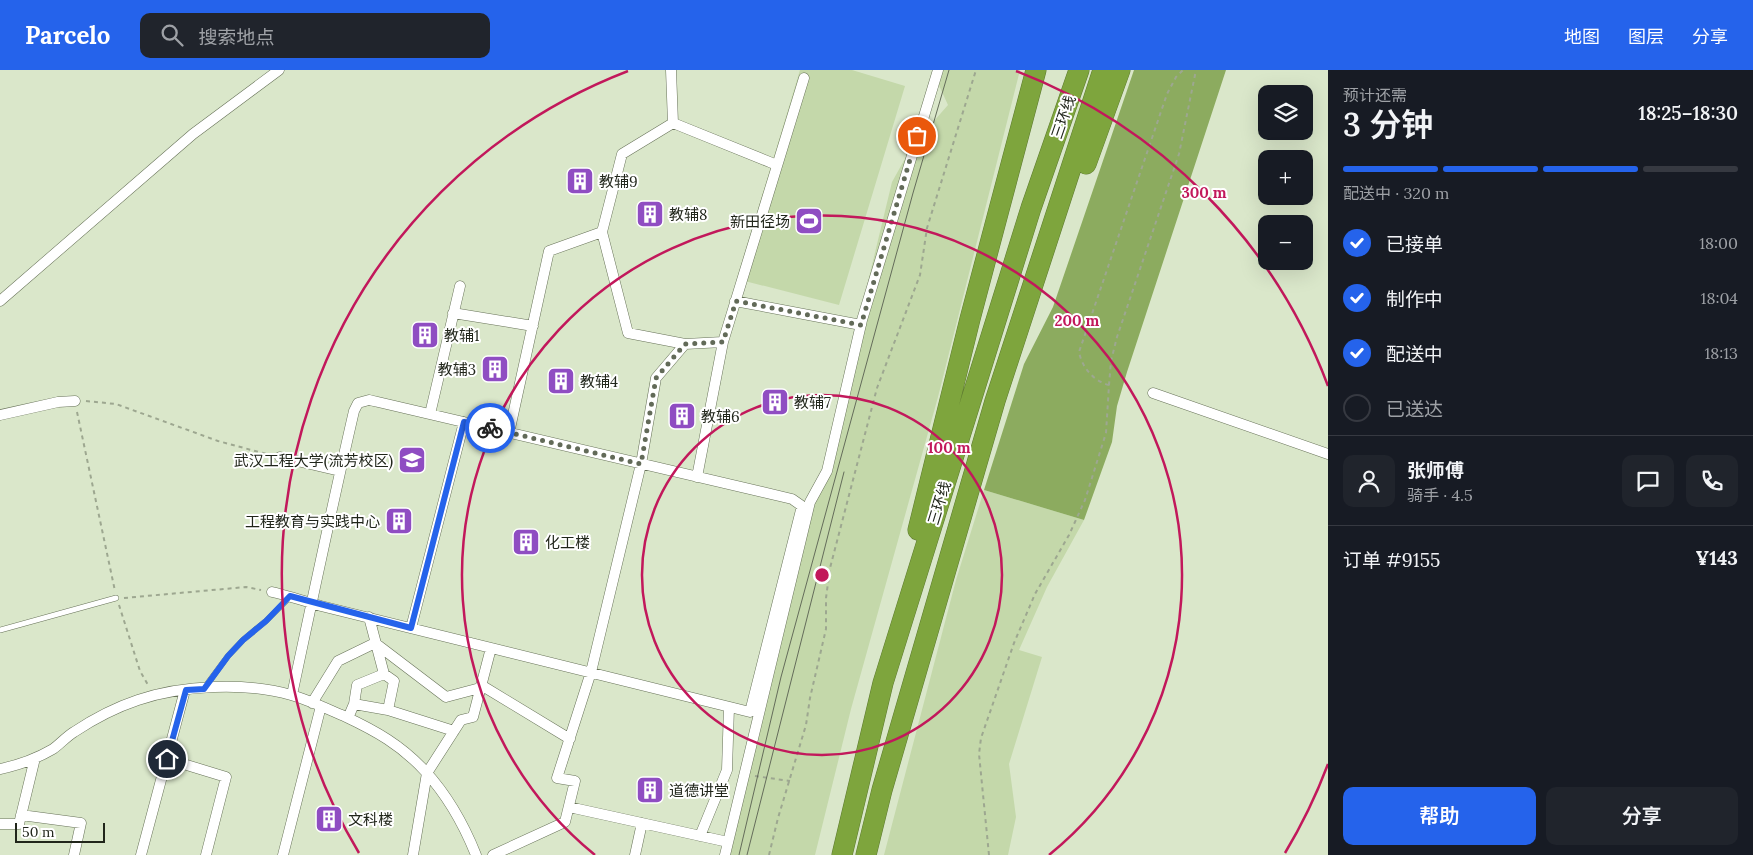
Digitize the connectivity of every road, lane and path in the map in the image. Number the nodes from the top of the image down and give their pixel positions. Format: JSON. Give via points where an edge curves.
{"nodes":[{"id":1,"x":279,"y":70,"type":"edge"},
{"id":2,"x":671,"y":70,"type":"edge"},
{"id":3,"x":938,"y":70,"type":"edge"},
{"id":4,"x":976,"y":70,"type":"edge"},
{"id":5,"x":1036,"y":70,"type":"edge"},
{"id":6,"x":1079,"y":70,"type":"edge"},
{"id":7,"x":1103,"y":70,"type":"edge"},
{"id":8,"x":1120,"y":70,"type":"edge"},
{"id":9,"x":1183,"y":70,"type":"edge"},
{"id":10,"x":1196,"y":70,"type":"edge"},
{"id":11,"x":804,"y":78,"type":"dead end"},
{"id":12,"x":673,"y":124,"type":"junction"},
{"id":13,"x":772,"y":163,"type":"dead end"},
{"id":14,"x":602,"y":232,"type":"junction"},
{"id":15,"x":460,"y":286,"type":"dead end"},
{"id":16,"x":0,"y":301,"type":"edge"},
{"id":17,"x":736,"y":301,"type":"junction"},
{"id":18,"x":453,"y":313,"type":"junction"},
{"id":19,"x":861,"y":325,"type":"junction"},
{"id":20,"x":533,"y":326,"type":"junction"},
{"id":21,"x":723,"y":342,"type":"junction"},
{"id":22,"x":685,"y":344,"type":"junction"},
{"id":23,"x":1002,"y":380,"type":"junction"},
{"id":24,"x":1109,"y":385,"type":"junction"},
{"id":25,"x":1153,"y":392,"type":"dead end"},
{"id":26,"x":75,"y":401,"type":"junction"},
{"id":27,"x":430,"y":414,"type":"junction"},
{"id":28,"x":0,"y":415,"type":"edge"},
{"id":29,"x":464,"y":422,"type":"junction"},
{"id":30,"x":509,"y":433,"type":"junction"},
{"id":31,"x":1328,"y":454,"type":"edge"},
{"id":32,"x":280,"y":457,"type":"joint"},
{"id":33,"x":641,"y":464,"type":"junction"},
{"id":34,"x":340,"y":471,"type":"junction"},
{"id":35,"x":697,"y":477,"type":"junction"},
{"id":36,"x":272,"y":592,"type":"joint"},
{"id":37,"x":290,"y":596,"type":"junction"},
{"id":38,"x":116,"y":598,"type":"junction"},
{"id":39,"x":312,"y":603,"type":"junction"},
{"id":40,"x":369,"y":618,"type":"junction"},
{"id":41,"x":411,"y":628,"type":"junction"},
{"id":42,"x":0,"y":630,"type":"edge"},
{"id":43,"x":376,"y":643,"type":"junction"},
{"id":44,"x":491,"y":648,"type":"junction"},
{"id":45,"x":591,"y":672,"type":"junction"},
{"id":46,"x":384,"y":674,"type":"junction"},
{"id":47,"x":883,"y":683,"type":"junction"},
{"id":48,"x":481,"y":687,"type":"junction"},
{"id":49,"x":204,"y":689,"type":"junction"},
{"id":50,"x":186,"y":690,"type":"junction"},
{"id":51,"x":292,"y":695,"type":"junction"},
{"id":52,"x":153,"y":696,"type":"junction"},
{"id":53,"x":316,"y":704,"type":"junction"},
{"id":54,"x":354,"y":704,"type":"junction"},
{"id":55,"x":729,"y":706,"type":"junction"},
{"id":56,"x":388,"y":710,"type":"junction"},
{"id":57,"x":348,"y":718,"type":"junction"},
{"id":58,"x":454,"y":731,"type":"junction"},
{"id":59,"x":570,"y":739,"type":"junction"},
{"id":60,"x":35,"y":758,"type":"junction"},
{"id":61,"x":167,"y":759,"type":"junction"},
{"id":62,"x":0,"y":770,"type":"edge"},
{"id":63,"x":727,"y":770,"type":"junction"},
{"id":64,"x":426,"y":773,"type":"junction"},
{"id":65,"x":745,"y":774,"type":"junction"},
{"id":66,"x":790,"y":781,"type":"junction"},
{"id":67,"x":568,"y":807,"type":"junction"},
{"id":68,"x":21,"y":815,"type":"junction"},
{"id":69,"x":642,"y":823,"type":"junction"},
{"id":70,"x":0,"y":824,"type":"edge"},
{"id":71,"x":700,"y":836,"type":"junction"},
{"id":72,"x":728,"y":842,"type":"junction"},
{"id":73,"x":74,"y":855,"type":"edge"},
{"id":74,"x":141,"y":855,"type":"edge"},
{"id":75,"x":206,"y":855,"type":"edge"},
{"id":76,"x":283,"y":855,"type":"edge"},
{"id":77,"x":413,"y":855,"type":"edge"},
{"id":78,"x":476,"y":855,"type":"edge"},
{"id":79,"x":493,"y":855,"type":"edge"},
{"id":80,"x":635,"y":855,"type":"edge"},
{"id":81,"x":725,"y":855,"type":"edge"},
{"id":82,"x":769,"y":855,"type":"edge"},
{"id":83,"x":842,"y":855,"type":"edge"},
{"id":84,"x":866,"y":855,"type":"edge"},
{"id":85,"x":989,"y":855,"type":"edge"}],
"edges":[{"from":1,"to":16,"type":"street","via":[[193,134]]},
{"from":2,"to":12,"type":"street"},
{"from":3,"to":19,"type":"street"},
{"from":4,"to":66,"type":"path","via":[[927,228],[920,275],[877,388],[830,568],[826,629],[806,725]]},
{"from":5,"to":47,"type":"highway","via":[[940,438]]},
{"from":6,"to":47,"type":"highway","name":"三环线","via":[[1031,208]]},
{"from":7,"to":23,"type":"highway","name":"三环线"},
{"from":8,"to":23,"type":"highway","via":[[1037,306]]},
{"from":9,"to":24,"type":"path","via":[[1167,94],[1079,352],[1081,363],[1103,384]]},
{"from":10,"to":24,"type":"path","via":[[1179,154],[1117,337]]},
{"from":11,"to":17,"type":"street"},
{"from":12,"to":13,"type":"street"},
{"from":12,"to":14,"type":"street","via":[[622,154]]},
{"from":14,"to":20,"type":"street","via":[[549,251]]},
{"from":14,"to":22,"type":"street","via":[[628,333]]},
{"from":15,"to":18,"type":"street"},
{"from":17,"to":19,"type":"street"},
{"from":17,"to":21,"type":"street"},
{"from":18,"to":20,"type":"street"},
{"from":18,"to":27,"type":"street"},
{"from":19,"to":65,"type":"street","via":[[827,471],[810,502]]},
{"from":20,"to":30,"type":"street"},
{"from":21,"to":22,"type":"street"},
{"from":21,"to":35,"type":"street"},
{"from":22,"to":33,"type":"street","via":[[656,378]]},
{"from":23,"to":84,"type":"highway","name":"三环线","via":[[882,790]]},
{"from":24,"to":85,"type":"path","via":[[1106,433],[1085,500],[1035,594],[981,738],[979,754]]},
{"from":25,"to":31,"type":"street"},
{"from":26,"to":28,"type":"street"},
{"from":26,"to":32,"type":"path","via":[[116,404],[218,441]]},
{"from":26,"to":38,"type":"path"},
{"from":27,"to":29,"type":"street"},
{"from":27,"to":34,"type":"street","via":[[369,400],[358,403]]},
{"from":29,"to":30,"type":"street"},
{"from":29,"to":41,"type":"street"},
{"from":30,"to":33,"type":"street"},
{"from":32,"to":34,"type":"street"},
{"from":33,"to":35,"type":"street"},
{"from":33,"to":45,"type":"street"},
{"from":34,"to":39,"type":"street"},
{"from":35,"to":55,"type":"street","via":[[792,499],[802,506],[750,712]]},
{"from":36,"to":37,"type":"street"},
{"from":36,"to":38,"type":"path","via":[[246,588]]},
{"from":37,"to":39,"type":"street"},
{"from":37,"to":49,"type":"lane","via":[[228,656]]},
{"from":38,"to":42,"type":"lane"},
{"from":38,"to":52,"type":"path","via":[[140,672]]},
{"from":39,"to":40,"type":"street"},
{"from":39,"to":51,"type":"street"},
{"from":40,"to":41,"type":"street"},
{"from":40,"to":43,"type":"street"},
{"from":41,"to":44,"type":"street"},
{"from":43,"to":46,"type":"street"},
{"from":43,"to":48,"type":"street","via":[[446,697]]},
{"from":43,"to":53,"type":"street","via":[[338,661]]},
{"from":44,"to":45,"type":"street"},
{"from":44,"to":48,"type":"street"},
{"from":45,"to":55,"type":"street"},
{"from":45,"to":59,"type":"street"},
{"from":46,"to":54,"type":"street","via":[[357,685]]},
{"from":46,"to":56,"type":"street","via":[[394,681]]},
{"from":47,"to":83,"type":"highway","name":"三环线"},
{"from":48,"to":58,"type":"street","via":[[473,717],[461,720]]},
{"from":48,"to":59,"type":"street"},
{"from":49,"to":50,"type":"street"},
{"from":49,"to":51,"type":"street","via":[[238,688]]},
{"from":50,"to":52,"type":"street"},
{"from":50,"to":61,"type":"street"},
{"from":51,"to":53,"type":"street"},
{"from":52,"to":60,"type":"street","via":[[113,710]]},
{"from":53,"to":57,"type":"street"},
{"from":53,"to":76,"type":"street"},
{"from":54,"to":56,"type":"street"},
{"from":54,"to":57,"type":"street"},
{"from":55,"to":63,"type":"street"},
{"from":56,"to":58,"type":"street"},
{"from":57,"to":64,"type":"street","via":[[382,734]]},
{"from":58,"to":64,"type":"street"},
{"from":59,"to":67,"type":"street","via":[[557,778],[574,781]]},
{"from":60,"to":62,"type":"street"},
{"from":60,"to":68,"type":"street"},
{"from":61,"to":74,"type":"street"},
{"from":61,"to":75,"type":"street","via":[[226,777]]},
{"from":63,"to":65,"type":"street"},
{"from":63,"to":71,"type":"street"},
{"from":64,"to":77,"type":"street"},
{"from":64,"to":78,"type":"street","via":[[446,798]]},
{"from":65,"to":66,"type":"path"},
{"from":65,"to":72,"type":"street"},
{"from":66,"to":82,"type":"path"},
{"from":67,"to":69,"type":"street"},
{"from":67,"to":79,"type":"street","via":[[565,822]]},
{"from":68,"to":70,"type":"street","via":[[19,824]]},
{"from":68,"to":73,"type":"street","via":[[81,823]]},
{"from":69,"to":71,"type":"street"},
{"from":69,"to":80,"type":"street"},
{"from":71,"to":72,"type":"street"},
{"from":72,"to":81,"type":"street"}]}
